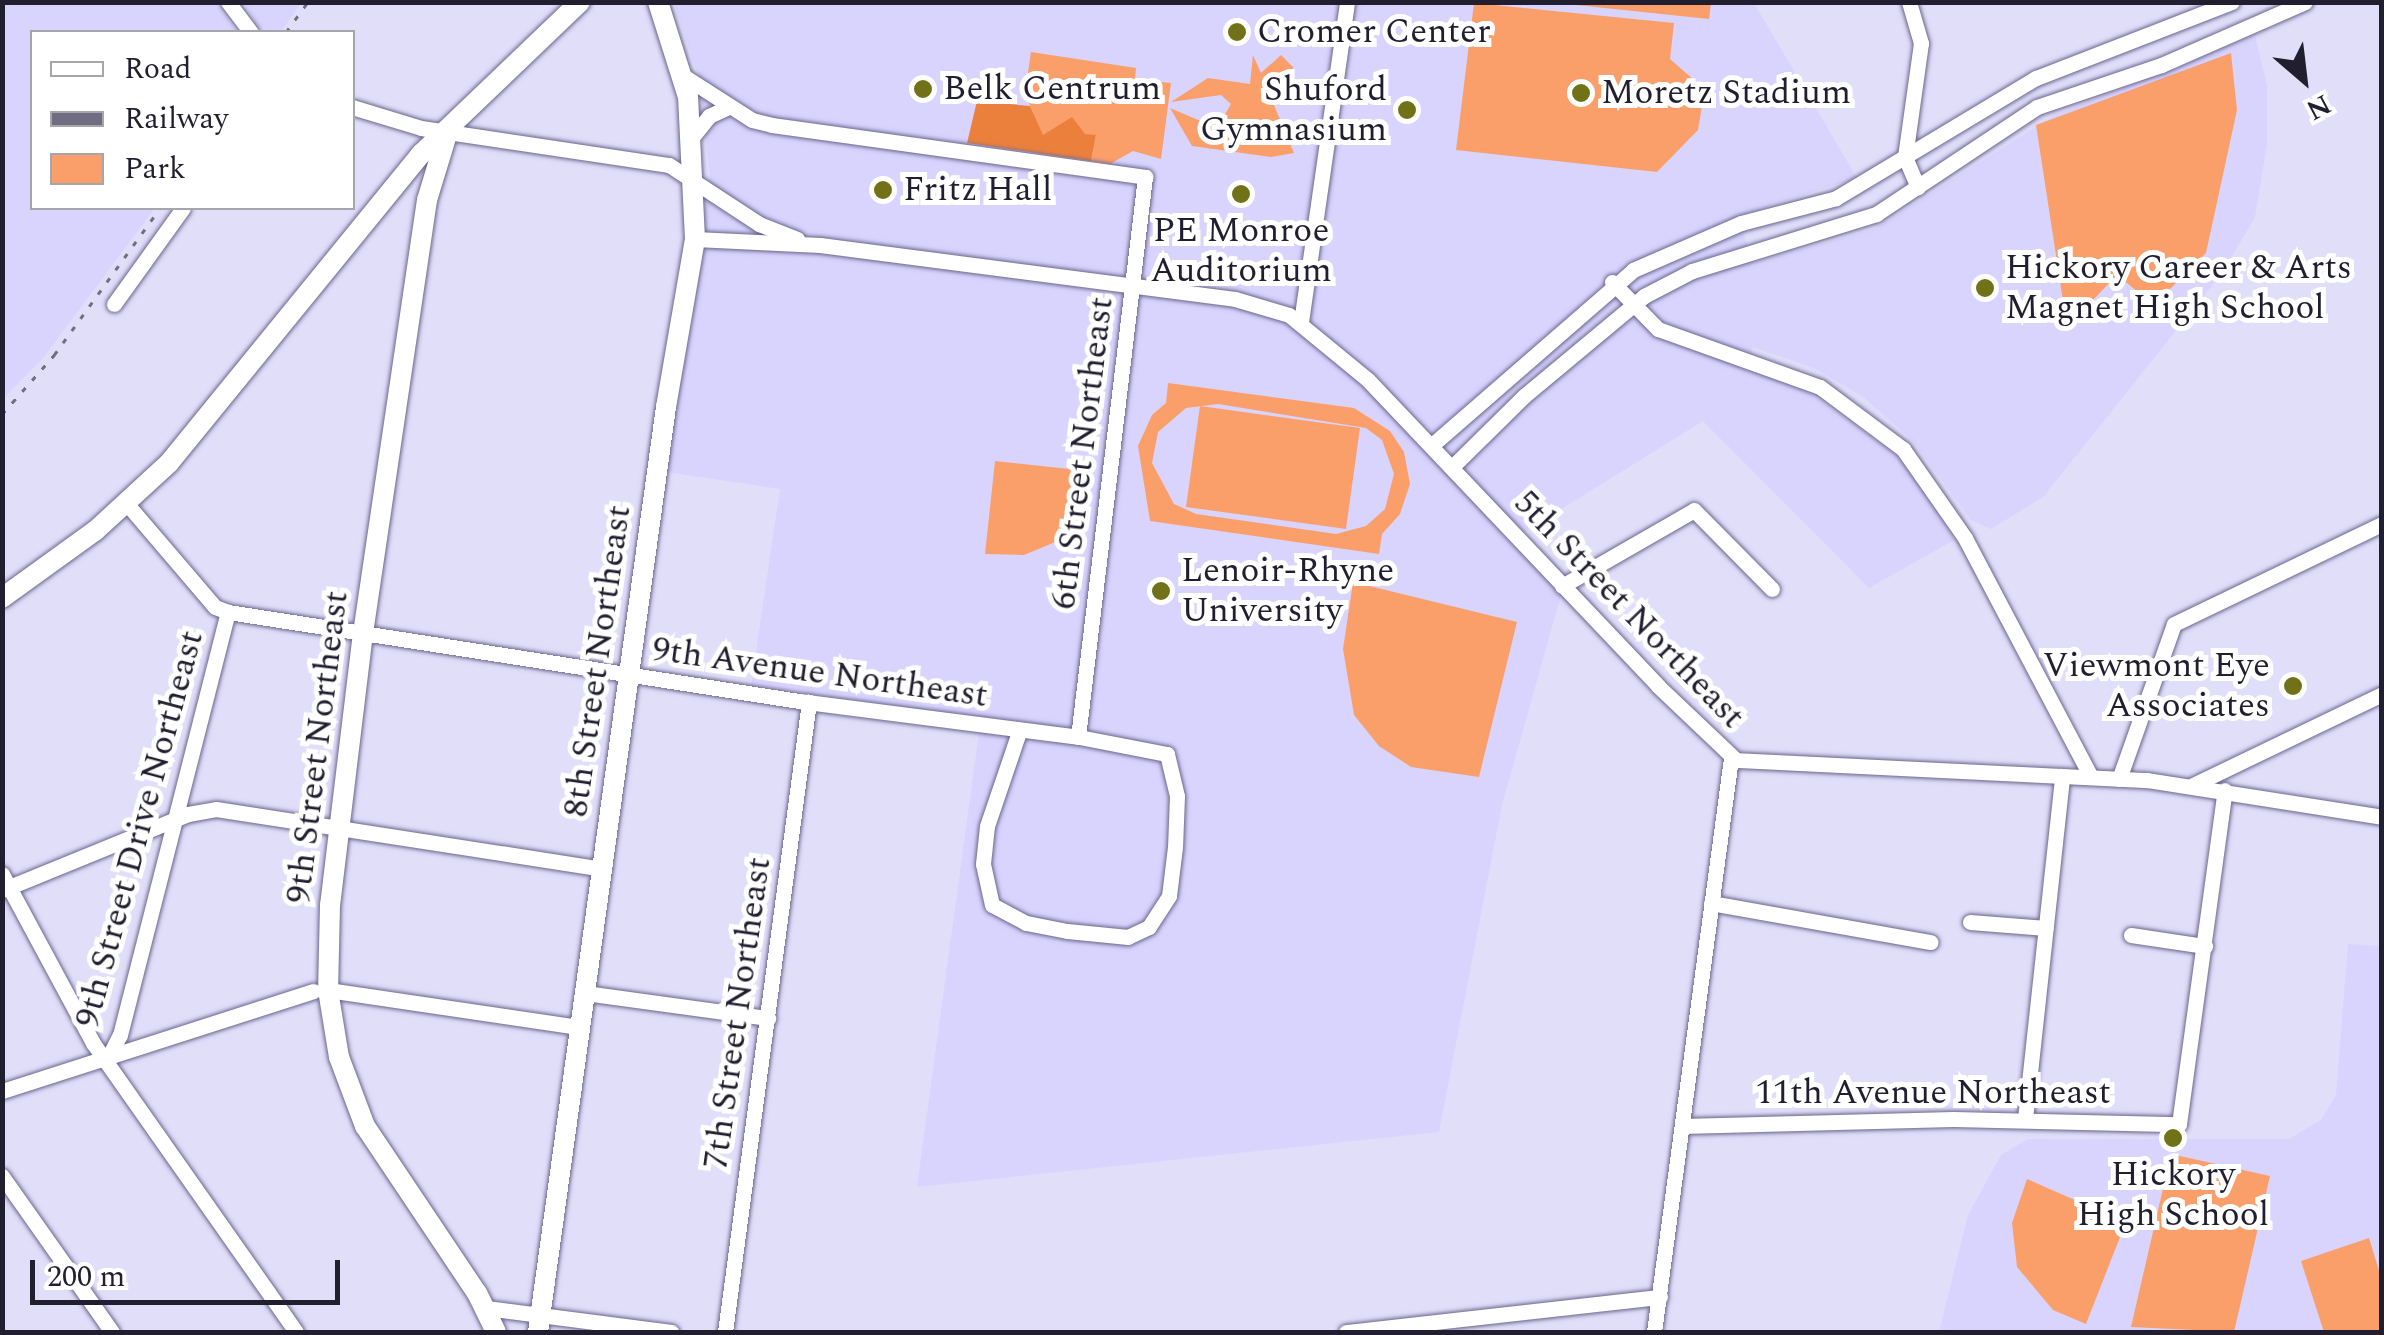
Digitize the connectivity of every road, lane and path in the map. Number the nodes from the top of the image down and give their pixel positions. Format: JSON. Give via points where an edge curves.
{"nodes":[{"id":1,"x":228,"y":2,"type":"edge"},
{"id":2,"x":248,"y":2,"type":"edge"},
{"id":3,"x":580,"y":2,"type":"edge"},
{"id":4,"x":658,"y":2,"type":"edge"},
{"id":5,"x":1346,"y":2,"type":"edge"},
{"id":6,"x":1909,"y":2,"type":"edge"},
{"id":7,"x":2305,"y":2,"type":"edge"},
{"id":8,"x":2228,"y":3,"type":"edge"},
{"id":9,"x":246,"y":26,"type":"edge"},
{"id":10,"x":2237,"y":31,"type":"junction"},
{"id":11,"x":682,"y":75,"type":"junction"},
{"id":12,"x":728,"y":107,"type":"junction"},
{"id":13,"x":355,"y":108,"type":"edge"},
{"id":14,"x":448,"y":131,"type":"junction"},
{"id":15,"x":693,"y":136,"type":"junction"},
{"id":16,"x":1904,"y":157,"type":"junction"},
{"id":17,"x":697,"y":182,"type":"junction"},
{"id":18,"x":1918,"y":187,"type":"junction"},
{"id":19,"x":182,"y":210,"type":"edge"},
{"id":20,"x":695,"y":239,"type":"junction"},
{"id":21,"x":820,"y":245,"type":"junction"},
{"id":22,"x":1612,"y":282,"type":"junction"},
{"id":23,"x":1134,"y":285,"type":"junction"},
{"id":24,"x":114,"y":304,"type":"dead end"},
{"id":25,"x":1629,"y":305,"type":"junction"},
{"id":26,"x":1301,"y":322,"type":"junction"},
{"id":27,"x":1432,"y":445,"type":"junction"},
{"id":28,"x":1452,"y":466,"type":"junction"},
{"id":29,"x":127,"y":504,"type":"junction"},
{"id":30,"x":2382,"y":524,"type":"edge"},
{"id":31,"x":1562,"y":586,"type":"junction"},
{"id":32,"x":1772,"y":589,"type":"dead end"},
{"id":33,"x":2,"y":598,"type":"edge"},
{"id":34,"x":228,"y":612,"type":"junction"},
{"id":35,"x":363,"y":633,"type":"junction"},
{"id":36,"x":630,"y":676,"type":"junction"},
{"id":37,"x":2382,"y":694,"type":"edge"},
{"id":38,"x":809,"y":702,"type":"junction"},
{"id":39,"x":1019,"y":732,"type":"junction"},
{"id":40,"x":1078,"y":736,"type":"junction"},
{"id":41,"x":1731,"y":758,"type":"junction"},
{"id":42,"x":2062,"y":776,"type":"junction"},
{"id":43,"x":2091,"y":777,"type":"junction"},
{"id":44,"x":2119,"y":778,"type":"junction"},
{"id":45,"x":2193,"y":785,"type":"junction"},
{"id":46,"x":2225,"y":790,"type":"junction"},
{"id":47,"x":2382,"y":817,"type":"edge"},
{"id":48,"x":178,"y":818,"type":"junction"},
{"id":49,"x":339,"y":828,"type":"junction"},
{"id":50,"x":602,"y":869,"type":"junction"},
{"id":51,"x":5,"y":884,"type":"edge"},
{"id":52,"x":1711,"y":903,"type":"junction"},
{"id":53,"x":1970,"y":922,"type":"dead end"},
{"id":54,"x":2046,"y":928,"type":"junction"},
{"id":55,"x":2131,"y":935,"type":"dead end"},
{"id":56,"x":1930,"y":942,"type":"dead end"},
{"id":57,"x":2206,"y":946,"type":"junction"},
{"id":58,"x":320,"y":991,"type":"junction"},
{"id":59,"x":585,"y":992,"type":"junction"},
{"id":60,"x":768,"y":1018,"type":"junction"},
{"id":61,"x":580,"y":1027,"type":"junction"},
{"id":62,"x":106,"y":1062,"type":"junction"},
{"id":63,"x":2,"y":1091,"type":"edge"},
{"id":64,"x":2025,"y":1119,"type":"junction"},
{"id":65,"x":1682,"y":1126,"type":"junction"},
{"id":66,"x":2,"y":1176,"type":"edge"},
{"id":67,"x":1660,"y":1297,"type":"junction"},
{"id":68,"x":486,"y":1308,"type":"junction"},
{"id":69,"x":539,"y":1323,"type":"edge"},
{"id":70,"x":112,"y":1332,"type":"edge"},
{"id":71,"x":296,"y":1332,"type":"edge"},
{"id":72,"x":496,"y":1332,"type":"edge"},
{"id":73,"x":671,"y":1332,"type":"edge"},
{"id":74,"x":725,"y":1332,"type":"edge"},
{"id":75,"x":1346,"y":1332,"type":"edge"},
{"id":76,"x":1654,"y":1332,"type":"edge"}],
"edges":[{"from":1,"to":9,"type":"street"},
{"from":2,"to":9,"type":"street"},
{"from":3,"to":14,"type":"main road"},
{"from":4,"to":11,"type":"main road","name":"8th Street Northeast"},
{"from":5,"to":26,"type":"street"},
{"from":6,"to":16,"type":"street","via":[[1921,43]]},
{"from":7,"to":10,"type":"street"},
{"from":8,"to":10,"type":"street"},
{"from":8,"to":16,"type":"street","via":[[2036,78]]},
{"from":10,"to":18,"type":"street","via":[[2037,107]]},
{"from":11,"to":12,"type":"street"},
{"from":11,"to":15,"type":"main road","name":"8th Street Northeast"},
{"from":12,"to":15,"type":"street","via":[[709,116]]},
{"from":12,"to":23,"type":"street","name":"6th Street Northeast","via":[[772,125],[1145,177]]},
{"from":13,"to":14,"type":"street"},
{"from":14,"to":17,"type":"street","via":[[651,160]]},
{"from":14,"to":29,"type":"main road","via":[[421,154],[201,428]]},
{"from":14,"to":35,"type":"main road","name":"9th Street Northeast","via":[[427,200]]},
{"from":15,"to":17,"type":"main road","name":"8th Street Northeast"},
{"from":16,"to":18,"type":"street"},
{"from":16,"to":22,"type":"street","via":[[1836,198],[1711,234]]},
{"from":17,"to":20,"type":"main road","name":"8th Street Northeast"},
{"from":17,"to":21,"type":"street","via":[[760,224]]},
{"from":18,"to":25,"type":"street","via":[[1876,214],[1692,271]]},
{"from":19,"to":24,"type":"street"},
{"from":20,"to":21,"type":"street"},
{"from":20,"to":36,"type":"main road","name":"8th Street Northeast"},
{"from":21,"to":23,"type":"street"},
{"from":22,"to":25,"type":"street"},
{"from":22,"to":27,"type":"street"},
{"from":23,"to":26,"type":"street","via":[[1234,298]]},
{"from":23,"to":40,"type":"street","name":"6th Street Northeast"},
{"from":25,"to":28,"type":"street"},
{"from":25,"to":43,"type":"street","via":[[1671,336],[1820,387],[1903,449],[1965,538]]},
{"from":26,"to":27,"type":"street","name":"5th Street Northeast"},
{"from":27,"to":28,"type":"street","name":"5th Street Northeast"},
{"from":28,"to":31,"type":"street","name":"5th Street Northeast"},
{"from":29,"to":33,"type":"main road"},
{"from":29,"to":34,"type":"street","via":[[215,607]]},
{"from":30,"to":44,"type":"street","via":[[2174,624]]},
{"from":31,"to":32,"type":"street","via":[[1694,510]]},
{"from":31,"to":41,"type":"street","name":"5th Street Northeast"},
{"from":34,"to":35,"type":"street","name":"9th Avenue Northeast"},
{"from":34,"to":48,"type":"street","name":"9th Street Drive Northeast"},
{"from":35,"to":36,"type":"street","name":"9th Avenue Northeast"},
{"from":35,"to":49,"type":"main road","name":"9th Street Northeast"},
{"from":36,"to":38,"type":"street","name":"9th Avenue Northeast"},
{"from":36,"to":50,"type":"main road","name":"8th Street Northeast"},
{"from":37,"to":45,"type":"street"},
{"from":38,"to":39,"type":"street","name":"9th Avenue Northeast"},
{"from":38,"to":60,"type":"street","name":"7th Street Northeast"},
{"from":39,"to":40,"type":"street","name":"9th Avenue Northeast"},
{"from":39,"to":40,"type":"street","via":[[987,826],[982,864],[992,904],[1026,922],[1128,937],[1148,927],[1169,896],[1176,796],[1167,754]]},
{"from":41,"to":42,"type":"street"},
{"from":41,"to":52,"type":"street","name":"5th Street Northeast"},
{"from":42,"to":43,"type":"street"},
{"from":42,"to":54,"type":"street"},
{"from":43,"to":44,"type":"street"},
{"from":44,"to":45,"type":"street"},
{"from":45,"to":46,"type":"street"},
{"from":46,"to":47,"type":"street"},
{"from":46,"to":57,"type":"street"},
{"from":48,"to":49,"type":"street","via":[[216,809]]},
{"from":48,"to":51,"type":"street"},
{"from":48,"to":62,"type":"street","name":"9th Street Drive Northeast","via":[[120,1035]]},
{"from":49,"to":50,"type":"street"},
{"from":49,"to":58,"type":"main road","name":"9th Street Northeast"},
{"from":50,"to":59,"type":"main road","name":"8th Street Northeast"},
{"from":51,"to":62,"type":"street"},
{"from":52,"to":56,"type":"street"},
{"from":52,"to":65,"type":"street","name":"5th Street Northeast"},
{"from":53,"to":54,"type":"street"},
{"from":54,"to":64,"type":"street"},
{"from":55,"to":57,"type":"street"},
{"from":57,"to":64,"type":"street","name":"11th Avenue Northeast","via":[[2179,1124]]},
{"from":58,"to":61,"type":"street"},
{"from":58,"to":62,"type":"street"},
{"from":58,"to":68,"type":"main road","name":"9th Street Northeast","via":[[364,1126]]},
{"from":59,"to":60,"type":"street"},
{"from":59,"to":61,"type":"main road","name":"8th Street Northeast"},
{"from":60,"to":74,"type":"street","name":"7th Street Northeast"},
{"from":61,"to":69,"type":"main road","name":"8th Street Northeast"},
{"from":62,"to":63,"type":"street"},
{"from":62,"to":71,"type":"street"},
{"from":64,"to":65,"type":"street","name":"11th Avenue Northeast"},
{"from":65,"to":67,"type":"street","name":"5th Street Northeast"},
{"from":66,"to":70,"type":"street"},
{"from":67,"to":75,"type":"street"},
{"from":67,"to":76,"type":"street","name":"5th Street Northeast"},
{"from":68,"to":69,"type":"street"},
{"from":68,"to":72,"type":"main road","name":"9th Street Northeast"},
{"from":69,"to":73,"type":"street"}]}
